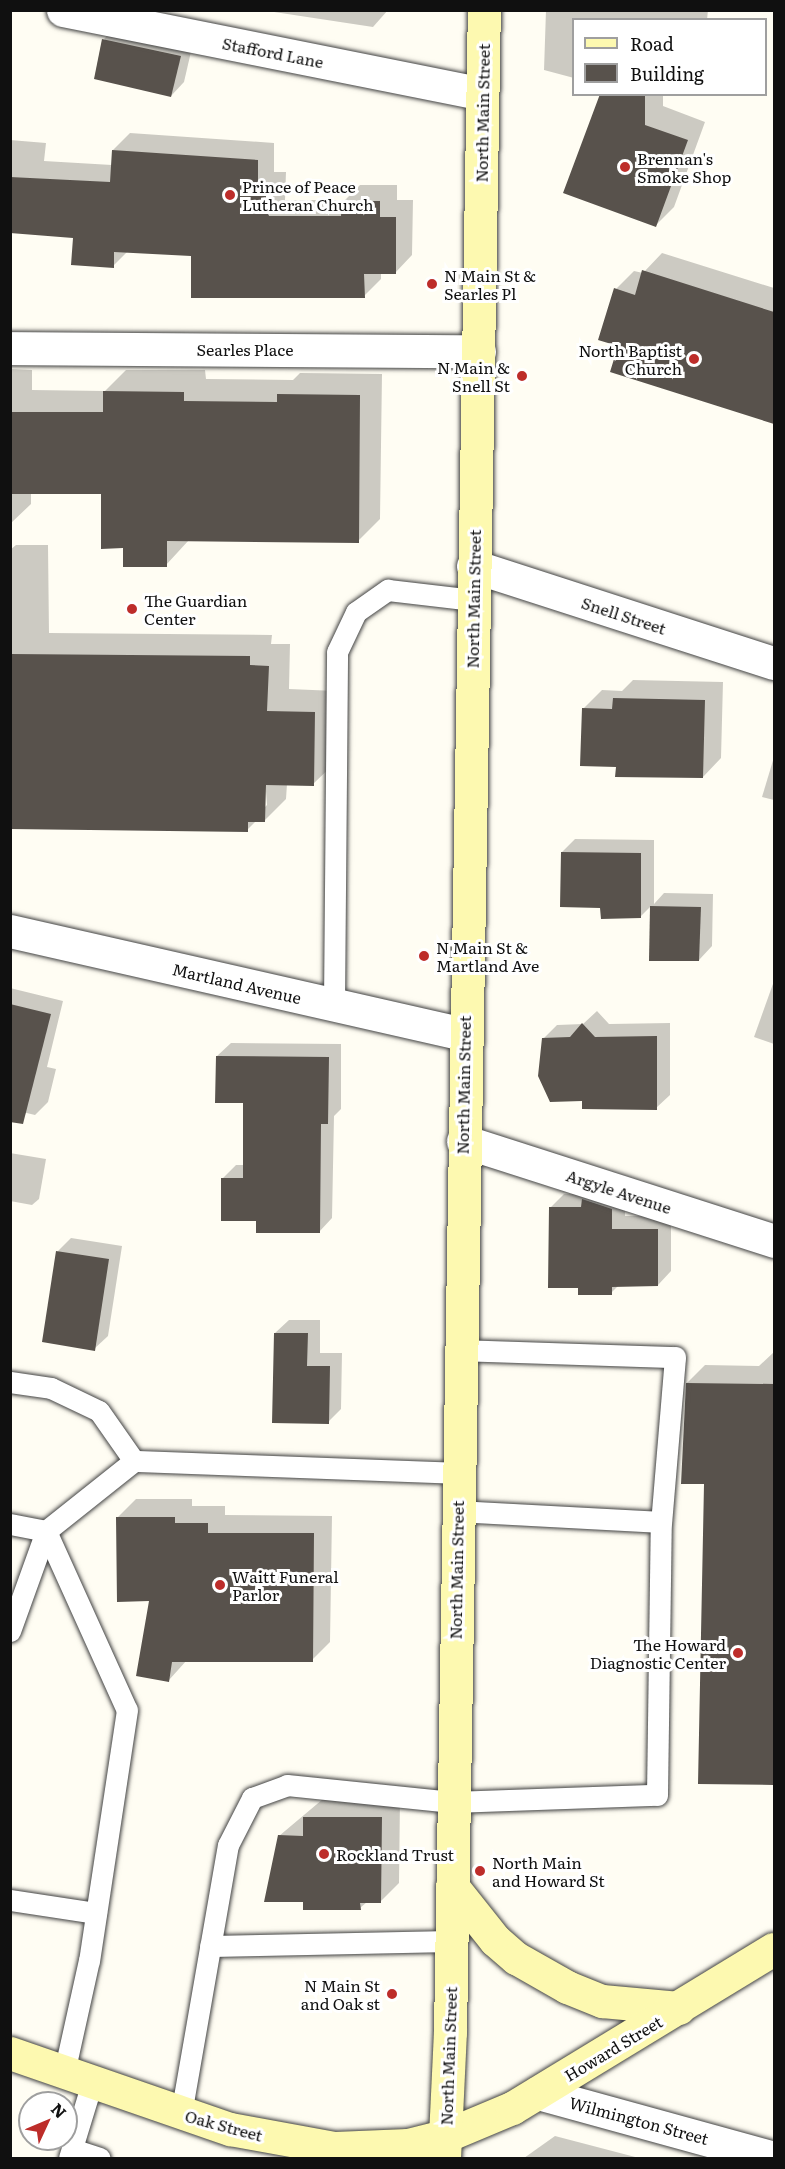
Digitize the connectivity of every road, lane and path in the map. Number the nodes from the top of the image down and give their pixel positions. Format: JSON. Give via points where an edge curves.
{"nodes":[{"id":1,"x":63,"y":10,"type":"edge"},
{"id":2,"x":484,"y":10,"type":"edge"},
{"id":3,"x":482,"y":94,"type":"junction"},
{"id":4,"x":10,"y":348,"type":"edge"},
{"id":5,"x":479,"y":351,"type":"junction"},
{"id":6,"x":473,"y":566,"type":"junction"},
{"id":7,"x":473,"y":600,"type":"junction"},
{"id":8,"x":774,"y":663,"type":"edge"},
{"id":9,"x":10,"y":931,"type":"edge"},
{"id":10,"x":334,"y":1004,"type":"junction"},
{"id":11,"x":464,"y":1034,"type":"junction"},
{"id":12,"x":463,"y":1141,"type":"junction"},
{"id":13,"x":774,"y":1241,"type":"edge"},
{"id":14,"x":460,"y":1350,"type":"junction"},
{"id":15,"x":10,"y":1382,"type":"edge"},
{"id":16,"x":134,"y":1461,"type":"junction"},
{"id":17,"x":458,"y":1473,"type":"junction"},
{"id":18,"x":457,"y":1511,"type":"junction"},
{"id":19,"x":661,"y":1522,"type":"junction"},
{"id":20,"x":10,"y":1524,"type":"edge"},
{"id":21,"x":46,"y":1531,"type":"junction"},
{"id":22,"x":10,"y":1631,"type":"edge"},
{"id":23,"x":452,"y":1802,"type":"junction"},
{"id":24,"x":452,"y":1886,"type":"junction"},
{"id":25,"x":10,"y":1900,"type":"edge"},
{"id":26,"x":96,"y":1913,"type":"junction"},
{"id":27,"x":452,"y":1941,"type":"junction"},
{"id":28,"x":210,"y":1946,"type":"junction"},
{"id":29,"x":774,"y":1951,"type":"edge"},
{"id":30,"x":678,"y":2008,"type":"junction"},
{"id":31,"x":10,"y":2053,"type":"edge"},
{"id":32,"x":78,"y":2078,"type":"junction"},
{"id":33,"x":538,"y":2093,"type":"junction"},
{"id":34,"x":181,"y":2114,"type":"junction"},
{"id":35,"x":445,"y":2147,"type":"edge"},
{"id":36,"x":70,"y":2154,"type":"edge"},
{"id":37,"x":100,"y":2158,"type":"edge"},
{"id":38,"x":774,"y":2158,"type":"edge"}],
"edges":[{"from":1,"to":3,"type":"street","name":"Stafford Lane"},
{"from":2,"to":3,"type":"main road","name":"North Main Street"},
{"from":3,"to":5,"type":"main road","name":"North Main Street"},
{"from":4,"to":5,"type":"street","name":"Searles Place"},
{"from":5,"to":6,"type":"main road","name":"North Main Street"},
{"from":6,"to":7,"type":"main road","name":"North Main Street"},
{"from":6,"to":8,"type":"street","name":"Snell Street"},
{"from":7,"to":10,"type":"lane","via":[[388,590],[356,612],[337,652]]},
{"from":7,"to":11,"type":"main road","name":"North Main Street"},
{"from":9,"to":10,"type":"street","name":"Martland Avenue"},
{"from":10,"to":11,"type":"street","name":"Martland Avenue"},
{"from":11,"to":12,"type":"main road","name":"North Main Street"},
{"from":12,"to":13,"type":"street","name":"Argyle Avenue"},
{"from":12,"to":14,"type":"main road","name":"North Main Street"},
{"from":14,"to":17,"type":"main road","name":"North Main Street"},
{"from":14,"to":19,"type":"lane","via":[[675,1357]]},
{"from":15,"to":16,"type":"lane","via":[[51,1388],[99,1411]]},
{"from":16,"to":17,"type":"lane"},
{"from":16,"to":21,"type":"lane"},
{"from":17,"to":18,"type":"main road","name":"North Main Street"},
{"from":18,"to":19,"type":"lane"},
{"from":18,"to":23,"type":"main road","name":"North Main Street"},
{"from":19,"to":23,"type":"lane","via":[[657,1795]]},
{"from":20,"to":21,"type":"lane"},
{"from":21,"to":22,"type":"lane"},
{"from":21,"to":26,"type":"lane","via":[[127,1710]]},
{"from":23,"to":24,"type":"main road","name":"North Main Street"},
{"from":23,"to":28,"type":"lane","via":[[287,1785],[252,1798],[228,1845]]},
{"from":24,"to":27,"type":"main road","name":"North Main Street"},
{"from":24,"to":30,"type":"main road","via":[[495,1940],[516,1958],[559,1983],[603,2001]]},
{"from":25,"to":26,"type":"lane"},
{"from":26,"to":32,"type":"lane"},
{"from":27,"to":28,"type":"lane"},
{"from":27,"to":35,"type":"main road","name":"North Main Street"},
{"from":28,"to":34,"type":"lane"},
{"from":29,"to":30,"type":"main road","name":"Howard Street"},
{"from":30,"to":33,"type":"main road","name":"Howard Street"},
{"from":31,"to":32,"type":"main road","name":"Oak Street"},
{"from":32,"to":34,"type":"main road","name":"Oak Street"},
{"from":32,"to":36,"type":"lane"},
{"from":33,"to":35,"type":"main road","name":"Howard Street"},
{"from":33,"to":38,"type":"street","name":"Wilmington Street"},
{"from":34,"to":35,"type":"main road","name":"Oak Street","via":[[230,2129],[335,2148]]},
{"from":36,"to":37,"type":"lane"}]}
